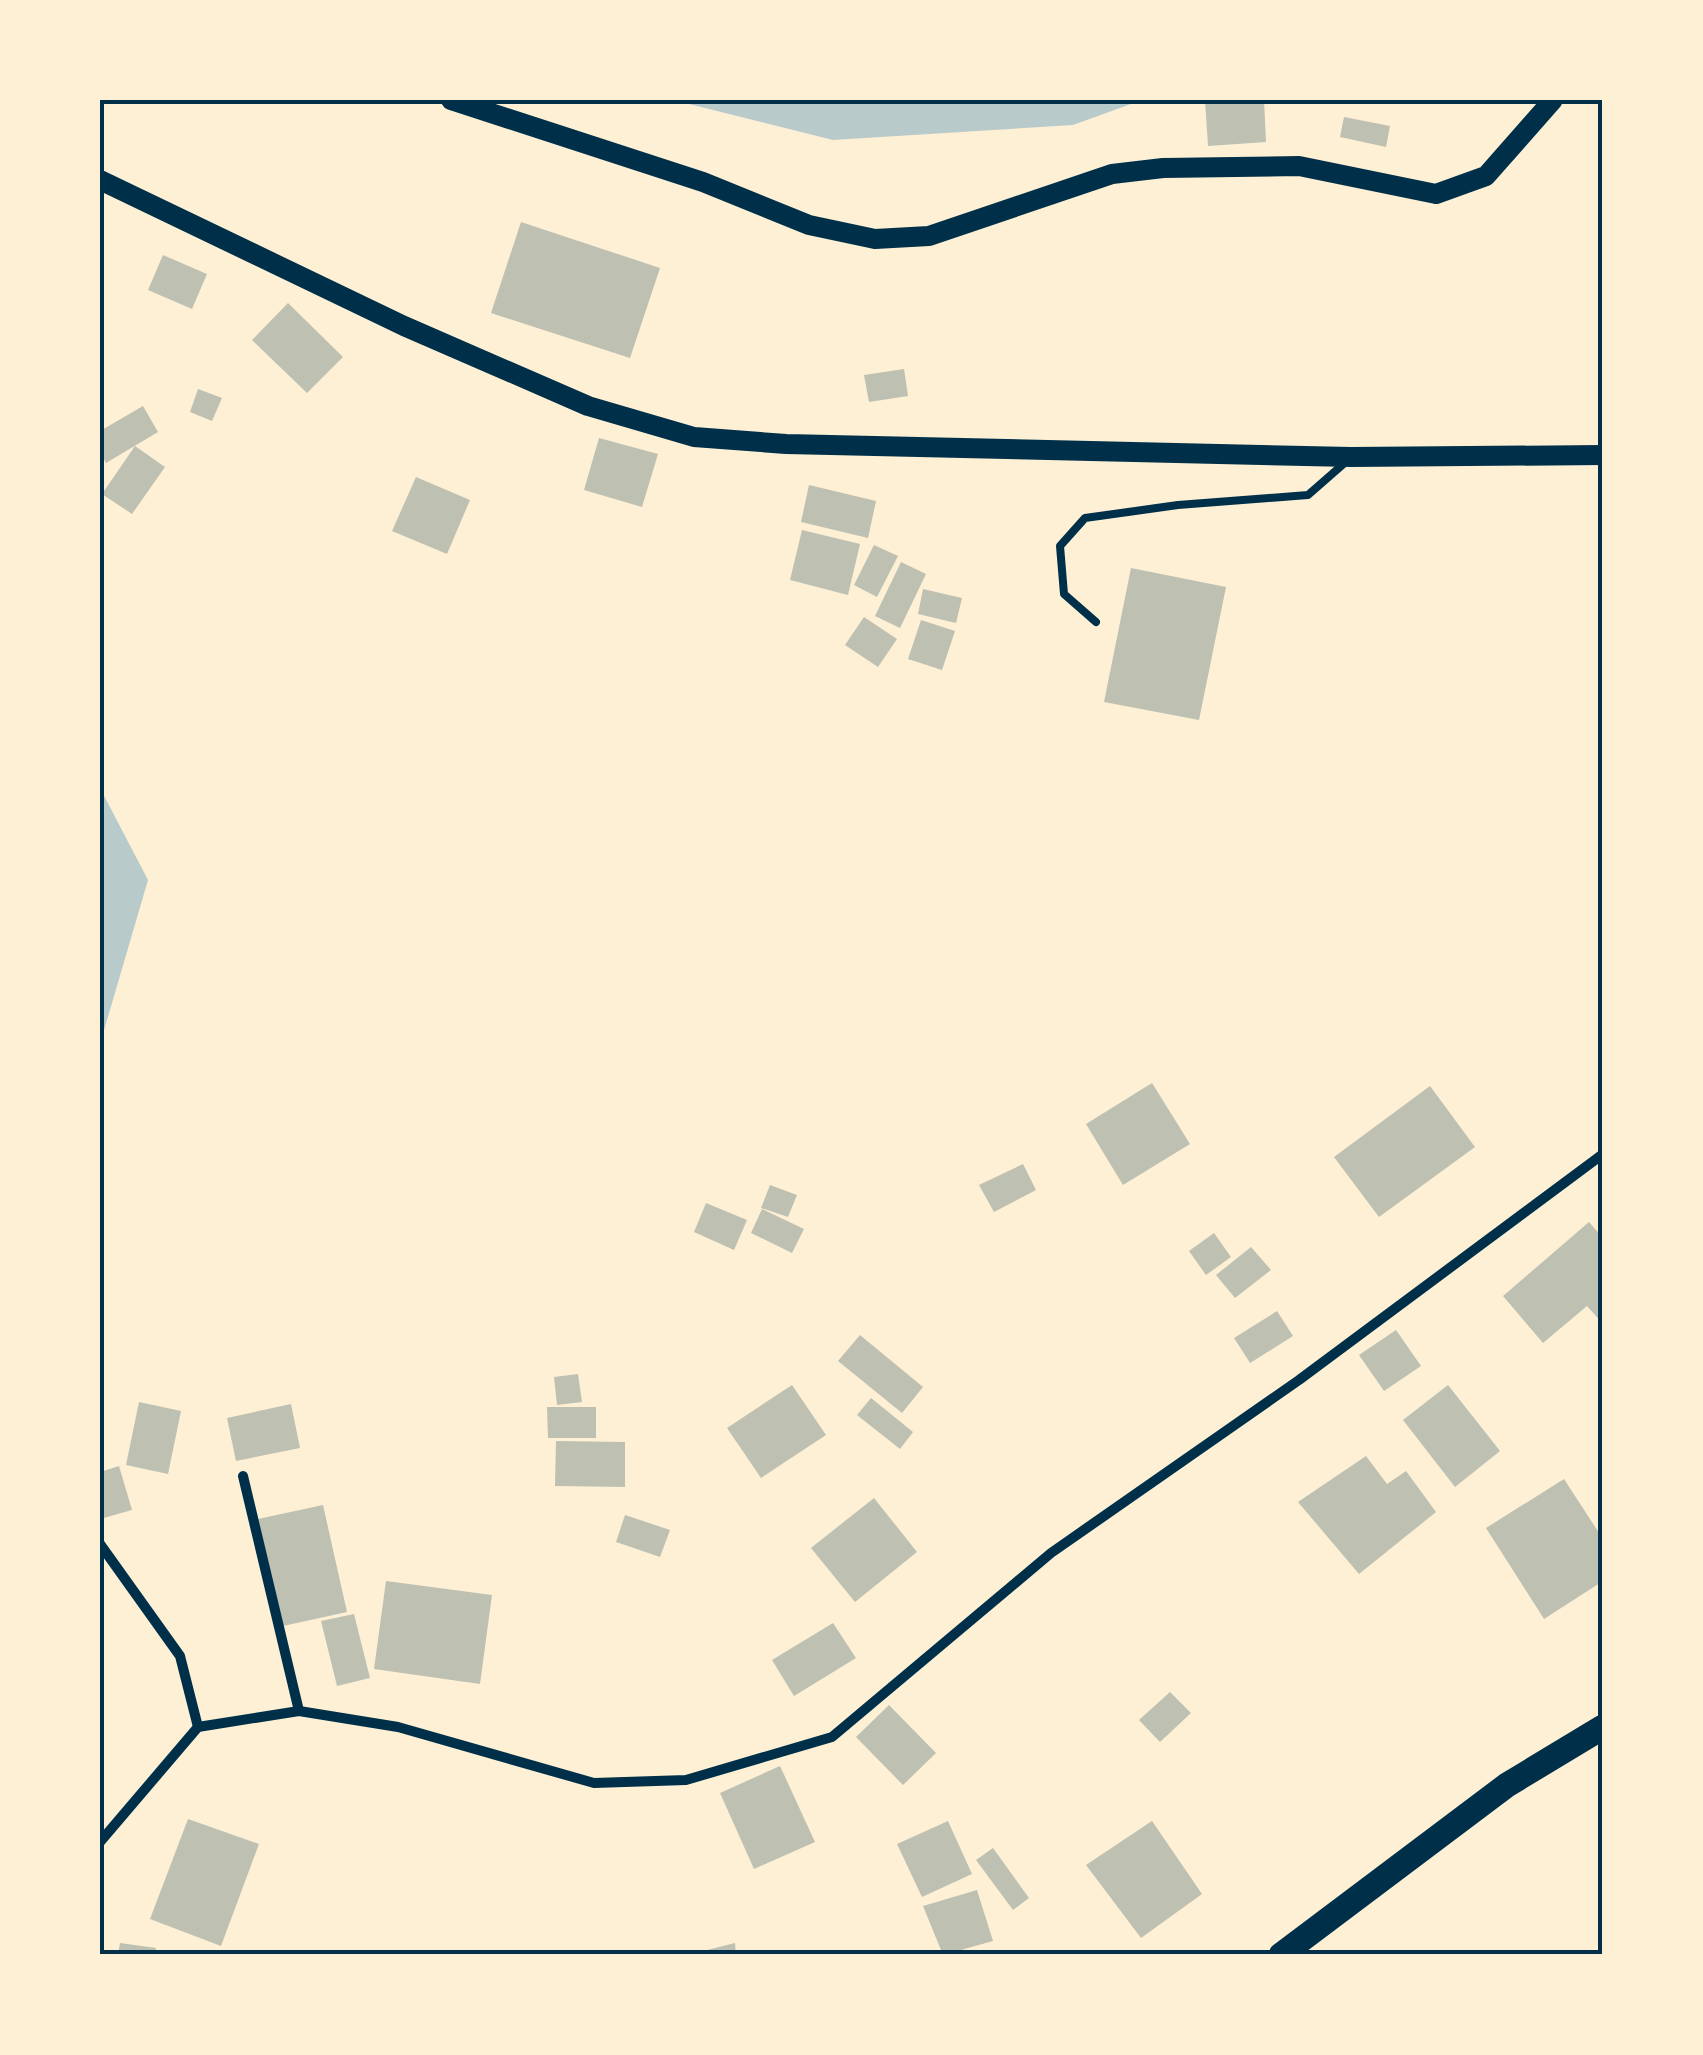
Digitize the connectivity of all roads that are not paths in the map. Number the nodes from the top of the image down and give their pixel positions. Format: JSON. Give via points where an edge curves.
{"nodes":[{"id":1,"x":451,"y":100,"type":"edge"},
{"id":2,"x":1553,"y":100,"type":"edge"},
{"id":3,"x":100,"y":180,"type":"edge"},
{"id":4,"x":1603,"y":455,"type":"edge"},
{"id":5,"x":1351,"y":458,"type":"junction"},
{"id":6,"x":1096,"y":622,"type":"dead end"},
{"id":7,"x":1603,"y":1154,"type":"edge"},
{"id":8,"x":243,"y":1476,"type":"dead end"},
{"id":9,"x":100,"y":1544,"type":"edge"},
{"id":10,"x":299,"y":1711,"type":"junction"},
{"id":11,"x":198,"y":1727,"type":"junction"},
{"id":12,"x":1603,"y":1727,"type":"edge"},
{"id":13,"x":100,"y":1842,"type":"edge"},
{"id":14,"x":1281,"y":1955,"type":"edge"}],
"edges":[{"from":1,"to":2,"type":"main road","via":[[703,182],[809,225],[874,240],[929,236],[1112,174],[1164,168],[1299,166],[1436,194],[1486,176]]},
{"from":3,"to":5,"type":"main road","via":[[588,406],[694,437]]},
{"from":4,"to":5,"type":"main road"},
{"from":5,"to":6,"type":"lane","via":[[1308,496],[1085,518],[1060,546],[1064,594]]},
{"from":7,"to":10,"type":"street","via":[[1299,1380],[1051,1553],[832,1737],[686,1780],[594,1783],[398,1727]]},
{"from":8,"to":10,"type":"street"},
{"from":9,"to":11,"type":"street","via":[[180,1656]]},
{"from":10,"to":11,"type":"street"},
{"from":11,"to":13,"type":"street"},
{"from":12,"to":14,"type":"main road","via":[[1507,1785]]}]}
